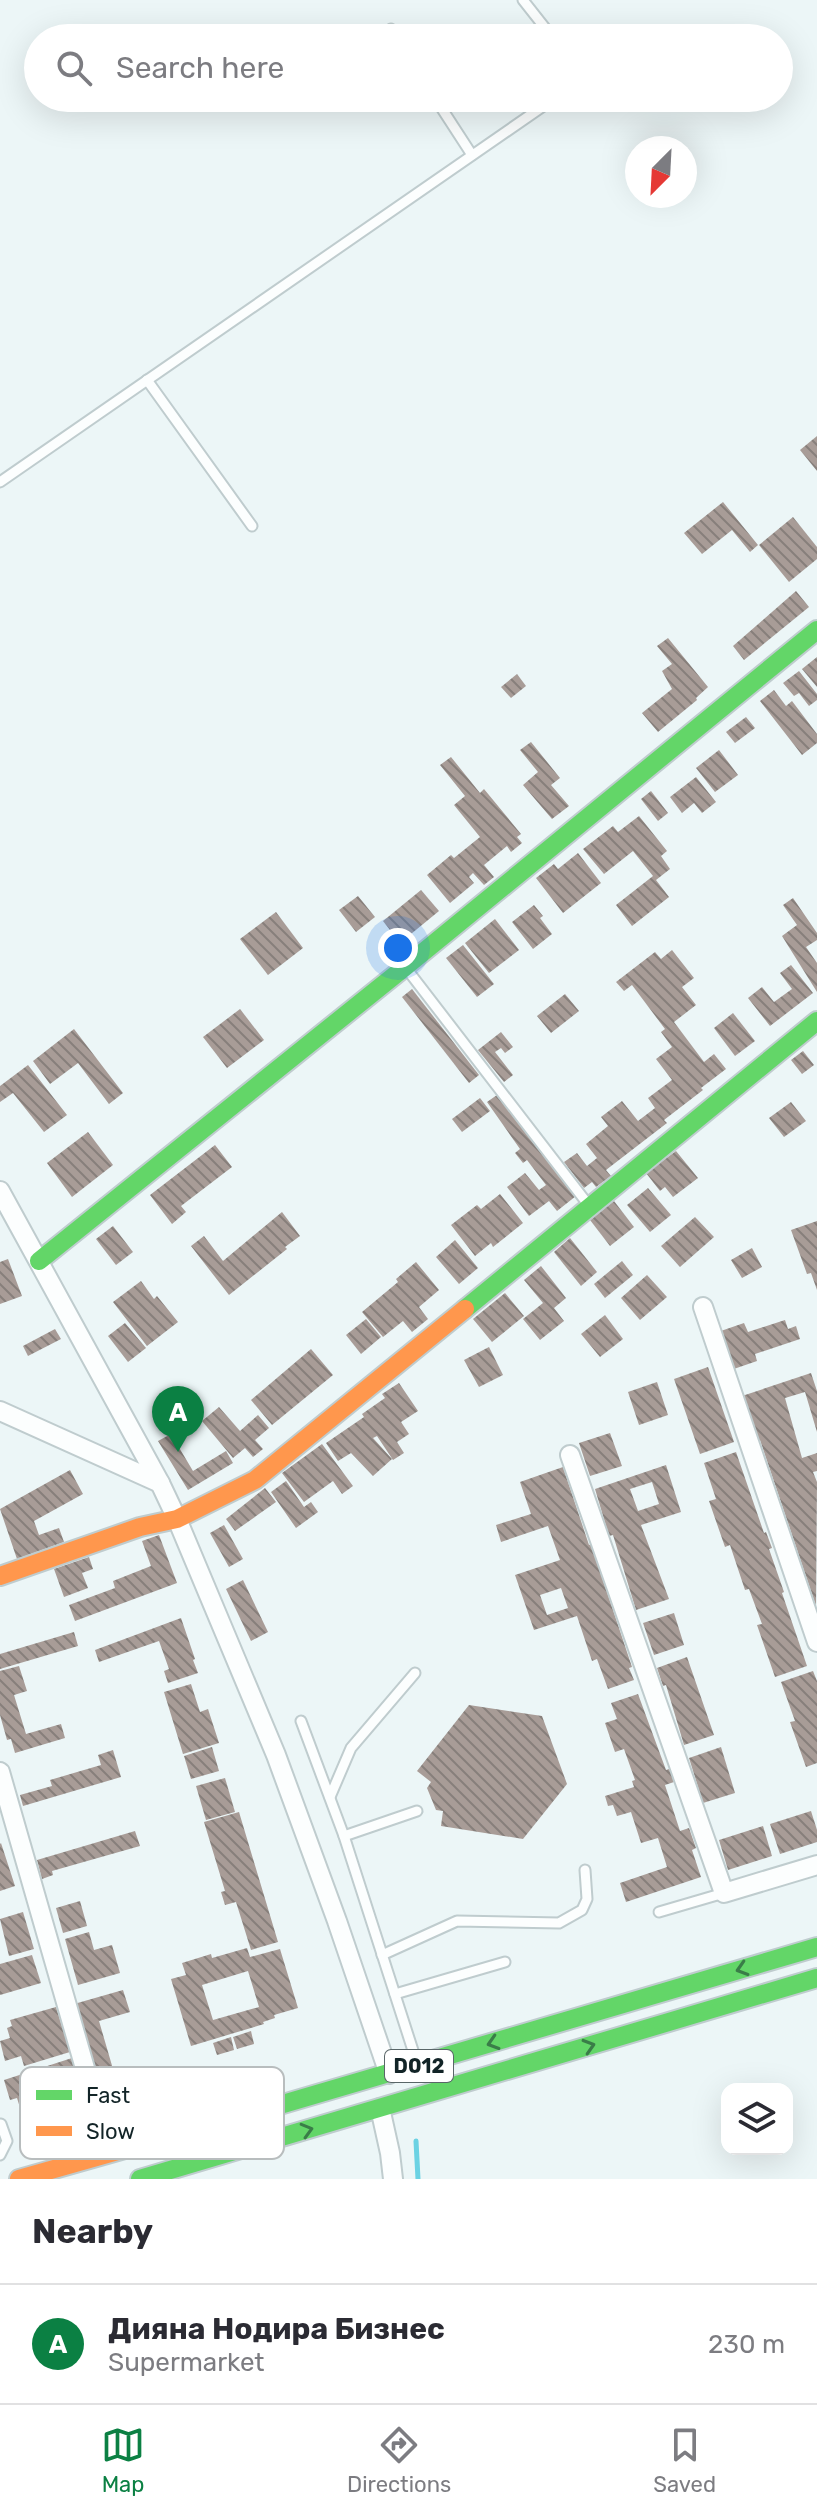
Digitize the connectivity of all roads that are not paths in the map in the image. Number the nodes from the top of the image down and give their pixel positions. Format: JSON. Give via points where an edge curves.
{"nodes":[{"id":1,"x":523,"y":0,"type":"edge"},
{"id":2,"x":542,"y":24,"type":"edge"},
{"id":3,"x":444,"y":112,"type":"edge"},
{"id":4,"x":535,"y":112,"type":"edge"},
{"id":5,"x":472,"y":155,"type":"junction"},
{"id":6,"x":147,"y":380,"type":"junction"},
{"id":7,"x":0,"y":482,"type":"edge"},
{"id":8,"x":252,"y":526,"type":"dead end"},
{"id":9,"x":817,"y":630,"type":"edge"},
{"id":10,"x":405,"y":967,"type":"junction"},
{"id":11,"x":817,"y":1021,"type":"edge"},
{"id":12,"x":0,"y":1191,"type":"edge"},
{"id":13,"x":590,"y":1206,"type":"junction"},
{"id":14,"x":39,"y":1261,"type":"junction"},
{"id":15,"x":703,"y":1307,"type":"dead end"},
{"id":16,"x":0,"y":1411,"type":"edge"},
{"id":17,"x":570,"y":1455,"type":"dead end"},
{"id":18,"x":160,"y":1483,"type":"junction"},
{"id":19,"x":177,"y":1519,"type":"junction"},
{"id":20,"x":0,"y":1576,"type":"edge"},
{"id":21,"x":817,"y":1642,"type":"edge"},
{"id":22,"x":415,"y":1673,"type":"dead end"},
{"id":23,"x":301,"y":1721,"type":"dead end"},
{"id":24,"x":0,"y":1772,"type":"edge"},
{"id":25,"x":330,"y":1797,"type":"junction"},
{"id":26,"x":417,"y":1811,"type":"dead end"},
{"id":27,"x":344,"y":1836,"type":"junction"},
{"id":28,"x":817,"y":1865,"type":"edge"},
{"id":29,"x":585,"y":1870,"type":"dead end"},
{"id":30,"x":724,"y":1893,"type":"junction"},
{"id":31,"x":659,"y":1912,"type":"dead end"},
{"id":32,"x":817,"y":1947,"type":"edge"},
{"id":33,"x":382,"y":1955,"type":"junction"},
{"id":34,"x":505,"y":1962,"type":"dead end"},
{"id":35,"x":817,"y":1978,"type":"edge"},
{"id":36,"x":395,"y":1994,"type":"junction"},
{"id":37,"x":418,"y":2066,"type":"junction"},
{"id":38,"x":85,"y":2067,"type":"edge"},
{"id":39,"x":389,"y":2074,"type":"junction"},
{"id":40,"x":284,"y":2103,"type":"edge"},
{"id":41,"x":380,"y":2108,"type":"junction"},
{"id":42,"x":1,"y":2124,"type":"edge"},
{"id":43,"x":284,"y":2137,"type":"edge"},
{"id":44,"x":0,"y":2155,"type":"edge"},
{"id":45,"x":86,"y":2159,"type":"edge"},
{"id":46,"x":209,"y":2159,"type":"edge"},
{"id":47,"x":145,"y":2178,"type":"edge"},
{"id":48,"x":19,"y":2179,"type":"edge"},
{"id":49,"x":393,"y":2179,"type":"edge"}],
"edges":[{"from":1,"to":2,"type":"lane"},
{"from":3,"to":5,"type":"lane"},
{"from":4,"to":5,"type":"lane"},
{"from":5,"to":6,"type":"lane"},
{"from":6,"to":7,"type":"lane"},
{"from":6,"to":8,"type":"lane"},
{"from":9,"to":10,"type":"main road"},
{"from":10,"to":13,"type":"lane"},
{"from":10,"to":14,"type":"main road"},
{"from":11,"to":13,"type":"main road"},
{"from":12,"to":14,"type":"street"},
{"from":13,"to":19,"type":"main road","via":[[255,1480]]},
{"from":14,"to":18,"type":"street"},
{"from":15,"to":21,"type":"street"},
{"from":16,"to":18,"type":"street"},
{"from":17,"to":30,"type":"street"},
{"from":18,"to":19,"type":"street"},
{"from":19,"to":20,"type":"main road"},
{"from":19,"to":39,"type":"street","via":[[276,1755]]},
{"from":22,"to":25,"type":"lane","via":[[351,1748]]},
{"from":23,"to":25,"type":"lane"},
{"from":24,"to":38,"type":"street"},
{"from":25,"to":27,"type":"lane"},
{"from":26,"to":27,"type":"lane"},
{"from":27,"to":33,"type":"lane"},
{"from":28,"to":30,"type":"street"},
{"from":29,"to":33,"type":"lane","via":[[587,1899],[582,1910],[559,1923],[457,1921]]},
{"from":30,"to":31,"type":"lane"},
{"from":32,"to":37,"type":"main road","number":"D012","one_way":true},
{"from":33,"to":36,"type":"lane"},
{"from":34,"to":36,"type":"lane"},
{"from":41,"to":35,"type":"main road","number":"D012","one_way":true},
{"from":36,"to":37,"type":"lane"},
{"from":37,"to":39,"type":"main road","number":"D012"},
{"from":39,"to":40,"type":"main road","number":"D012"},
{"from":43,"to":41,"type":"main road","number":"D012","one_way":true},
{"from":41,"to":49,"type":"street"},
{"from":42,"to":44,"type":"lane","via":[[7,2141]]},
{"from":45,"to":48,"type":"main road","number":"D012"},
{"from":47,"to":46,"type":"main road","number":"D012","one_way":true}]}
